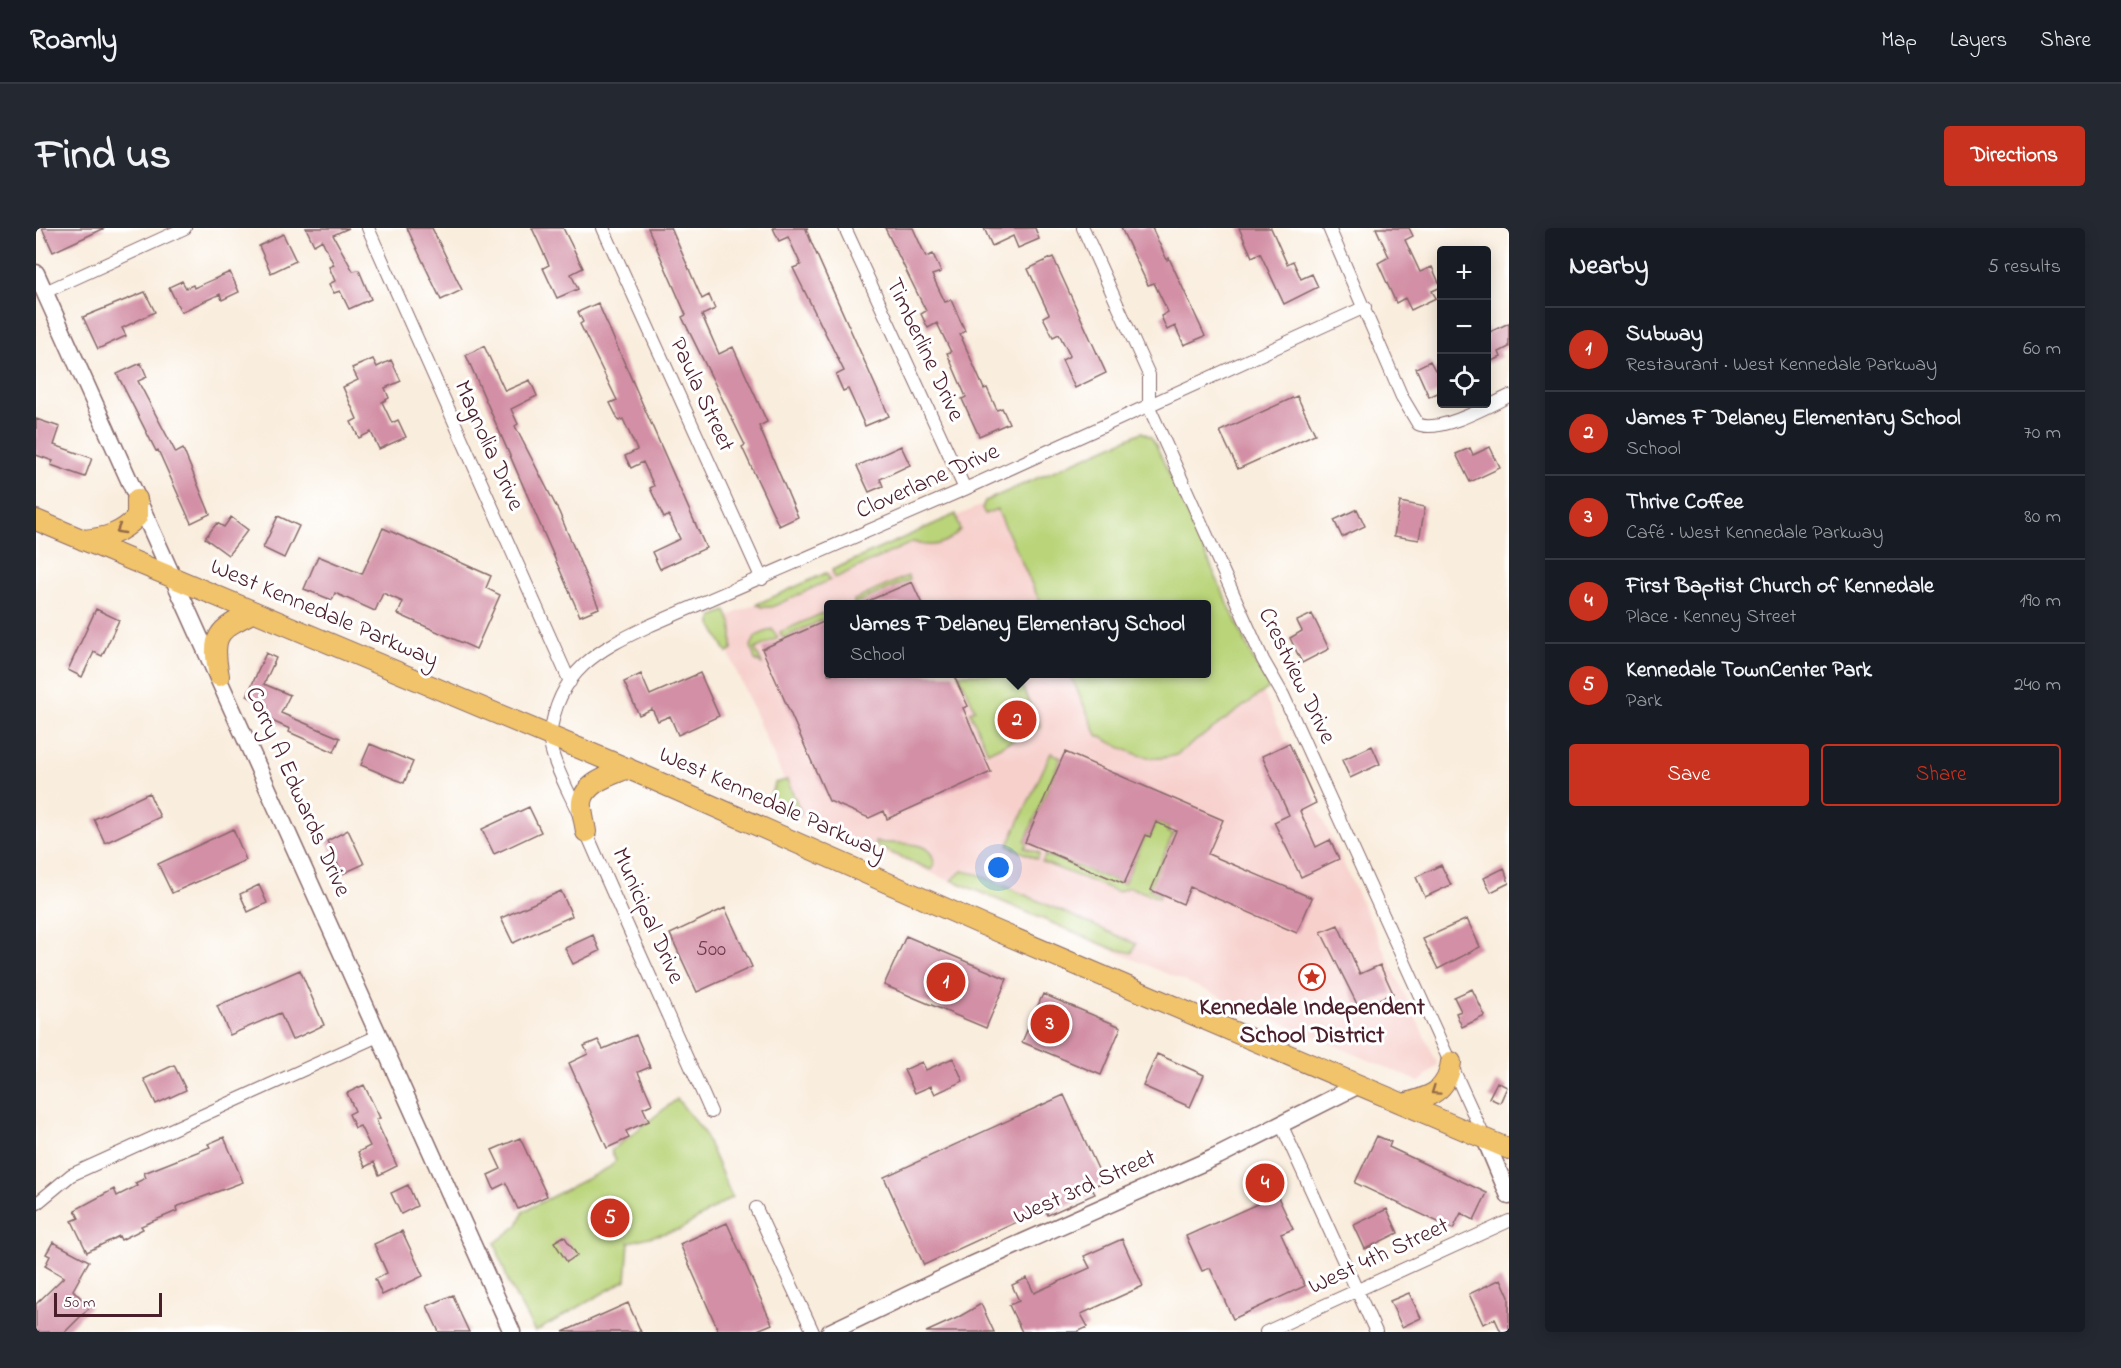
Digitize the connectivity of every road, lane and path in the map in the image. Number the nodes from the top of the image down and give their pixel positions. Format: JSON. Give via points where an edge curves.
{"nodes":[{"id":1,"x":185,"y":228,"type":"edge"},
{"id":2,"x":368,"y":228,"type":"edge"},
{"id":3,"x":603,"y":228,"type":"edge"},
{"id":4,"x":845,"y":228,"type":"edge"},
{"id":5,"x":1083,"y":228,"type":"edge"},
{"id":6,"x":1329,"y":228,"type":"edge"},
{"id":7,"x":36,"y":273,"type":"edge"},
{"id":8,"x":45,"y":292,"type":"junction"},
{"id":9,"x":1365,"y":307,"type":"junction"},
{"id":10,"x":1509,"y":396,"type":"edge"},
{"id":11,"x":1149,"y":407,"type":"junction"},
{"id":12,"x":965,"y":489,"type":"junction"},
{"id":13,"x":137,"y":500,"type":"junction"},
{"id":14,"x":36,"y":520,"type":"edge"},
{"id":15,"x":83,"y":540,"type":"junction"},
{"id":16,"x":173,"y":578,"type":"junction"},
{"id":17,"x":762,"y":579,"type":"junction"},
{"id":18,"x":254,"y":612,"type":"junction"},
{"id":19,"x":219,"y":676,"type":"junction"},
{"id":20,"x":570,"y":682,"type":"junction"},
{"id":21,"x":550,"y":736,"type":"junction"},
{"id":22,"x":628,"y":768,"type":"junction"},
{"id":23,"x":586,"y":832,"type":"junction"},
{"id":24,"x":380,"y":1035,"type":"junction"},
{"id":25,"x":1451,"y":1062,"type":"junction"},
{"id":26,"x":1359,"y":1085,"type":"junction"},
{"id":27,"x":1403,"y":1104,"type":"junction"},
{"id":28,"x":711,"y":1112,"type":"dead end"},
{"id":29,"x":1281,"y":1124,"type":"junction"},
{"id":30,"x":1485,"y":1139,"type":"junction"},
{"id":31,"x":1509,"y":1149,"type":"edge"},
{"id":32,"x":1509,"y":1196,"type":"edge"},
{"id":33,"x":36,"y":1204,"type":"edge"},
{"id":34,"x":756,"y":1208,"type":"dead end"},
{"id":35,"x":1509,"y":1221,"type":"edge"},
{"id":36,"x":1357,"y":1290,"type":"junction"},
{"id":37,"x":512,"y":1332,"type":"edge"},
{"id":38,"x":813,"y":1332,"type":"edge"},
{"id":39,"x":830,"y":1332,"type":"edge"},
{"id":40,"x":1266,"y":1332,"type":"edge"},
{"id":41,"x":1377,"y":1332,"type":"edge"}],
"edges":[{"from":1,"to":8,"type":"street"},
{"from":2,"to":20,"type":"street","name":"Magnolia Drive"},
{"from":3,"to":17,"type":"street","name":"Paula Street"},
{"from":4,"to":12,"type":"street","name":"Timberline Drive"},
{"from":5,"to":11,"type":"street","name":"Crestview Drive","via":[[1149,375]]},
{"from":6,"to":9,"type":"street"},
{"from":7,"to":8,"type":"street","name":"Corry A Edwards Drive"},
{"from":8,"to":13,"type":"street","name":"Corry A Edwards Drive"},
{"from":9,"to":10,"type":"street","via":[[1410,415],[1422,426],[1470,415]]},
{"from":9,"to":11,"type":"street","name":"Cloverlane Drive"},
{"from":11,"to":12,"type":"street","name":"Cloverlane Drive"},
{"from":11,"to":25,"type":"street","name":"Crestview Drive"},
{"from":12,"to":17,"type":"street","name":"Cloverlane Drive"},
{"from":13,"to":15,"type":"main road","one_way":true,"via":[[137,517],[125,529],[105,538]]},
{"from":13,"to":16,"type":"street","name":"Corry A Edwards Drive"},
{"from":14,"to":15,"type":"main road","name":"West Kennedale Parkway"},
{"from":15,"to":16,"type":"main road","name":"West Kennedale Parkway"},
{"from":16,"to":18,"type":"main road","name":"West Kennedale Parkway"},
{"from":16,"to":19,"type":"street","name":"Corry A Edwards Drive"},
{"from":17,"to":20,"type":"street","name":"Cloverlane Drive","via":[[606,647],[585,661]]},
{"from":18,"to":19,"type":"main road","via":[[226,626],[217,637]]},
{"from":18,"to":21,"type":"main road","name":"West Kennedale Parkway"},
{"from":19,"to":24,"type":"street","name":"Corry A Edwards Drive"},
{"from":20,"to":21,"type":"street","name":"Cloverlane Drive","via":[[558,705]]},
{"from":21,"to":22,"type":"main road","name":"West Kennedale Parkway"},
{"from":21,"to":23,"type":"street","name":"Municipal Drive","via":[[554,757]]},
{"from":22,"to":23,"type":"main road","via":[[588,789],[582,802]]},
{"from":22,"to":26,"type":"main road","name":"West Kennedale Parkway"},
{"from":23,"to":28,"type":"street","name":"Municipal Drive"},
{"from":24,"to":33,"type":"street","via":[[71,1175]]},
{"from":24,"to":37,"type":"street","name":"Corry A Edwards Drive"},
{"from":25,"to":27,"type":"main road","one_way":true,"via":[[1449,1078],[1441,1088],[1424,1099]]},
{"from":25,"to":30,"type":"street","name":"Crestview Drive"},
{"from":26,"to":27,"type":"main road","name":"West Kennedale Parkway"},
{"from":26,"to":29,"type":"street","name":"West 3rd Street"},
{"from":27,"to":30,"type":"main road","name":"West Kennedale Parkway"},
{"from":29,"to":36,"type":"street"},
{"from":29,"to":39,"type":"street","name":"West 3rd Street"},
{"from":30,"to":31,"type":"main road","name":"West Kennedale Parkway"},
{"from":30,"to":32,"type":"street"},
{"from":34,"to":38,"type":"street"},
{"from":35,"to":36,"type":"street","name":"West 4th Street"},
{"from":36,"to":40,"type":"street","name":"West 4th Street"},
{"from":36,"to":41,"type":"street"}]}
